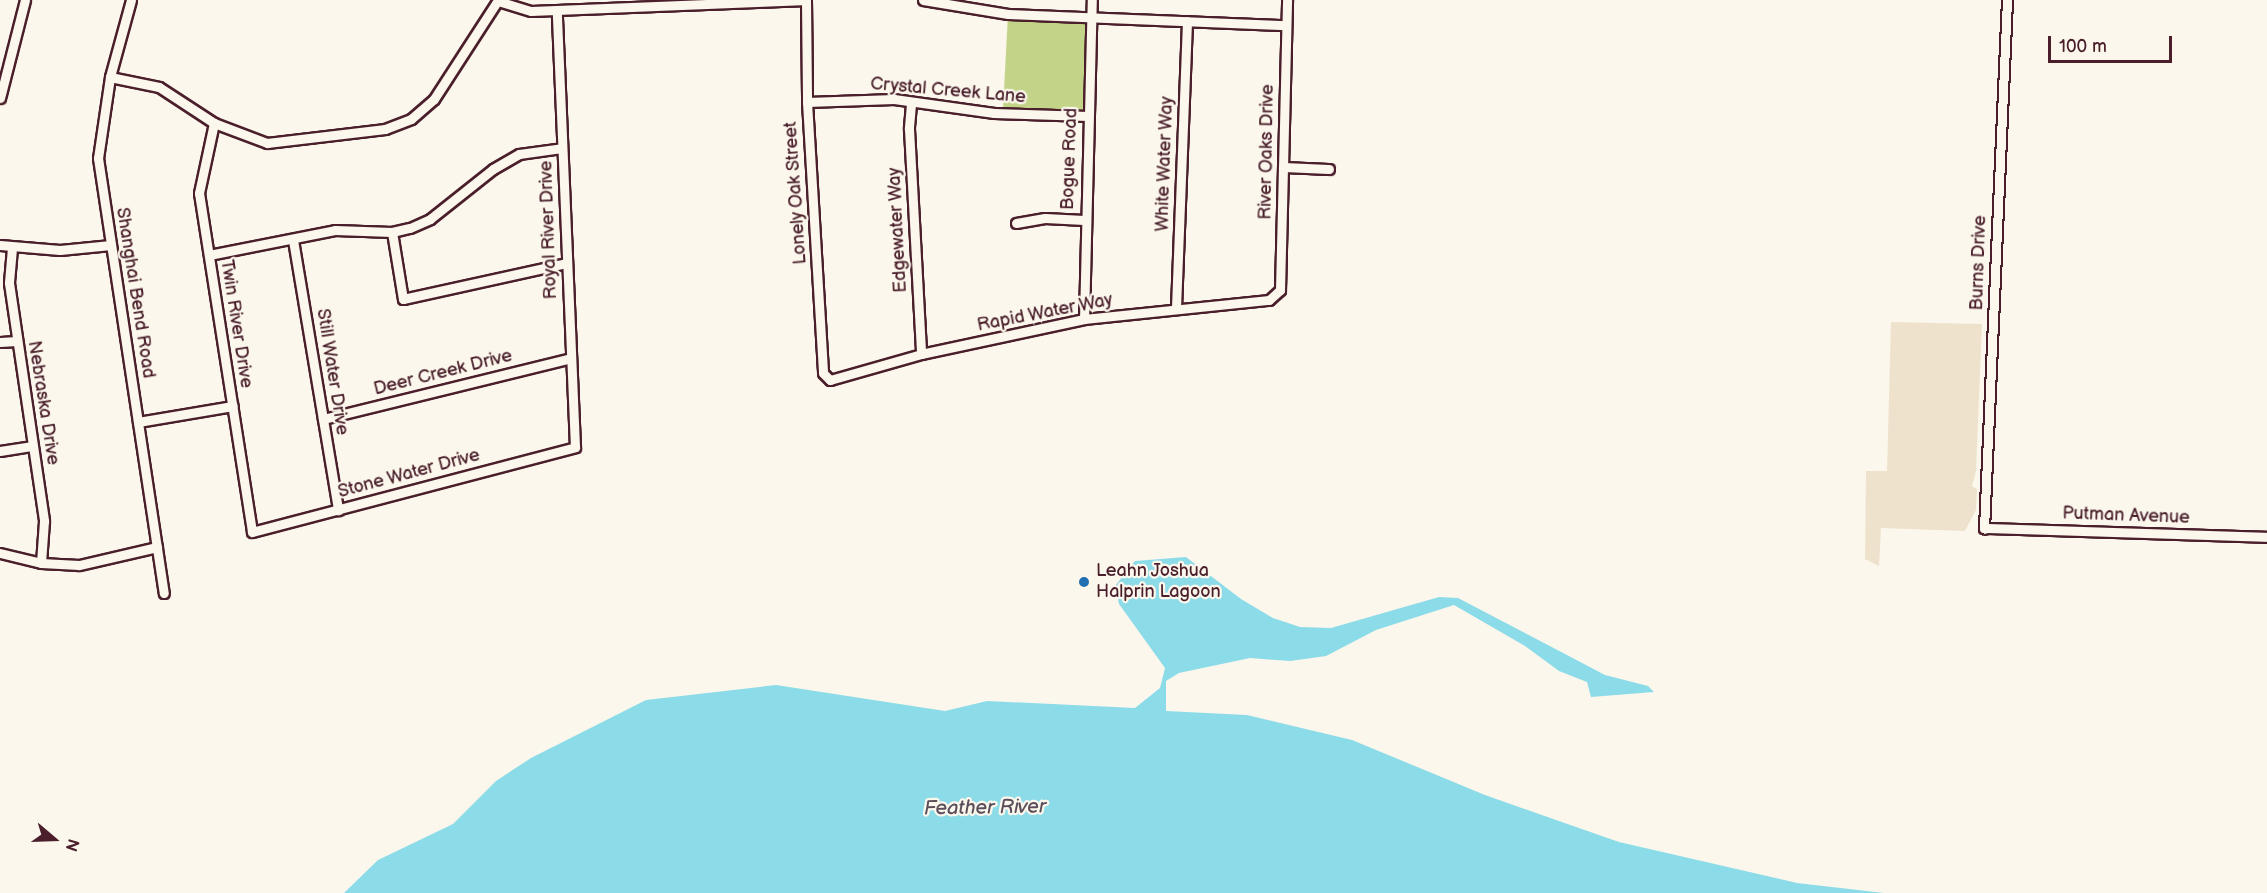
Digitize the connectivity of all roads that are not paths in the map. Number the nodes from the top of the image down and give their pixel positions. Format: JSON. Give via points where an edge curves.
{"nodes":[{"id":1,"x":25,"y":0,"type":"edge"},
{"id":2,"x":131,"y":0,"type":"edge"},
{"id":3,"x":498,"y":0,"type":"edge"},
{"id":4,"x":801,"y":0,"type":"edge"},
{"id":5,"x":806,"y":0,"type":"edge"},
{"id":6,"x":923,"y":0,"type":"edge"},
{"id":7,"x":1092,"y":0,"type":"edge"},
{"id":8,"x":1287,"y":0,"type":"edge"},
{"id":9,"x":2007,"y":0,"type":"edge"},
{"id":10,"x":557,"y":10,"type":"junction"},
{"id":11,"x":1091,"y":18,"type":"junction"},
{"id":12,"x":1187,"y":21,"type":"junction"},
{"id":13,"x":1286,"y":25,"type":"junction"},
{"id":14,"x":110,"y":77,"type":"junction"},
{"id":15,"x":0,"y":98,"type":"edge"},
{"id":16,"x":807,"y":102,"type":"junction"},
{"id":17,"x":911,"y":104,"type":"junction"},
{"id":18,"x":1088,"y":116,"type":"junction"},
{"id":19,"x":214,"y":123,"type":"junction"},
{"id":20,"x":562,"y":148,"type":"junction"},
{"id":21,"x":1283,"y":167,"type":"junction"},
{"id":22,"x":1329,"y":169,"type":"dead end"},
{"id":23,"x":1084,"y":220,"type":"junction"},
{"id":24,"x":1016,"y":223,"type":"dead end"},
{"id":25,"x":392,"y":232,"type":"junction"},
{"id":26,"x":293,"y":240,"type":"junction"},
{"id":27,"x":0,"y":245,"type":"edge"},
{"id":28,"x":111,"y":245,"type":"junction"},
{"id":29,"x":12,"y":248,"type":"junction"},
{"id":30,"x":209,"y":255,"type":"junction"},
{"id":31,"x":567,"y":263,"type":"junction"},
{"id":32,"x":1269,"y":300,"type":"joint"},
{"id":33,"x":1176,"y":308,"type":"junction"},
{"id":34,"x":1084,"y":319,"type":"junction"},
{"id":35,"x":16,"y":341,"type":"junction"},
{"id":36,"x":0,"y":342,"type":"edge"},
{"id":37,"x":921,"y":354,"type":"junction"},
{"id":38,"x":571,"y":358,"type":"junction"},
{"id":39,"x":831,"y":380,"type":"joint"},
{"id":40,"x":232,"y":406,"type":"junction"},
{"id":41,"x":323,"y":419,"type":"junction"},
{"id":42,"x":138,"y":422,"type":"junction"},
{"id":43,"x":33,"y":446,"type":"junction"},
{"id":44,"x":575,"y":447,"type":"joint"},
{"id":45,"x":0,"y":451,"type":"edge"},
{"id":46,"x":338,"y":510,"type":"junction"},
{"id":47,"x":1984,"y":528,"type":"joint"},
{"id":48,"x":252,"y":532,"type":"joint"},
{"id":49,"x":2267,"y":537,"type":"edge"},
{"id":50,"x":157,"y":548,"type":"junction"},
{"id":51,"x":0,"y":553,"type":"edge"},
{"id":52,"x":41,"y":563,"type":"junction"},
{"id":53,"x":164,"y":593,"type":"dead end"}],
"edges":[{"from":1,"to":15,"type":"street"},
{"from":2,"to":14,"type":"street","name":"Shanghai Bend Road"},
{"from":3,"to":10,"type":"street","via":[[531,11]]},
{"from":3,"to":19,"type":"street","via":[[434,99],[411,119],[385,129],[267,144]]},
{"from":4,"to":10,"type":"street"},
{"from":5,"to":16,"type":"street","name":"Lonely Oak Street"},
{"from":6,"to":11,"type":"street","via":[[1008,14]]},
{"from":7,"to":11,"type":"street","name":"Bogue Road"},
{"from":8,"to":13,"type":"street","name":"River Oaks Drive"},
{"from":9,"to":47,"type":"street","name":"Burns Drive"},
{"from":10,"to":20,"type":"street","name":"Royal River Drive"},
{"from":11,"to":12,"type":"street"},
{"from":11,"to":18,"type":"street","name":"Bogue Road"},
{"from":12,"to":13,"type":"street"},
{"from":12,"to":33,"type":"street","name":"White Water Way"},
{"from":13,"to":21,"type":"street","name":"River Oaks Drive"},
{"from":14,"to":19,"type":"street","via":[[159,87]]},
{"from":14,"to":28,"type":"street","name":"Shanghai Bend Road","via":[[98,158]]},
{"from":16,"to":17,"type":"street","name":"Crystal Creek Lane","via":[[894,99]]},
{"from":16,"to":39,"type":"street","name":"Lonely Oak Street","via":[[823,373]]},
{"from":17,"to":18,"type":"street","name":"Crystal Creek Lane","via":[[994,113]]},
{"from":17,"to":37,"type":"street","name":"Edgewater Way"},
{"from":18,"to":23,"type":"street","name":"Bogue Road"},
{"from":19,"to":30,"type":"street","name":"Twin River Drive","via":[[199,194]]},
{"from":20,"to":25,"type":"street","via":[[519,154],[493,169],[430,219]]},
{"from":20,"to":31,"type":"street","name":"Royal River Drive"},
{"from":21,"to":22,"type":"street"},
{"from":21,"to":32,"type":"street","name":"River Oaks Drive","via":[[1280,290]]},
{"from":23,"to":24,"type":"street","via":[[1045,218]]},
{"from":23,"to":34,"type":"street","name":"Bogue Road"},
{"from":25,"to":26,"type":"street","via":[[335,230]]},
{"from":25,"to":31,"type":"street","via":[[403,299]]},
{"from":26,"to":30,"type":"street"},
{"from":26,"to":41,"type":"street","name":"Still Water Drive"},
{"from":27,"to":29,"type":"street"},
{"from":28,"to":29,"type":"street","via":[[60,250]]},
{"from":28,"to":42,"type":"street","name":"Shanghai Bend Road"},
{"from":29,"to":35,"type":"street","name":"Nebraska Drive","via":[[9,283]]},
{"from":30,"to":40,"type":"street","name":"Twin River Drive"},
{"from":31,"to":38,"type":"street","name":"Royal River Drive"},
{"from":32,"to":33,"type":"street","name":"Rapid Water Way"},
{"from":33,"to":34,"type":"street","name":"Rapid Water Way"},
{"from":34,"to":37,"type":"street","name":"Rapid Water Way"},
{"from":35,"to":36,"type":"street"},
{"from":35,"to":43,"type":"street","name":"Nebraska Drive"},
{"from":37,"to":39,"type":"street","name":"Rapid Water Way"},
{"from":38,"to":41,"type":"street","name":"Deer Creek Drive"},
{"from":38,"to":44,"type":"street","name":"Royal River Drive"},
{"from":40,"to":42,"type":"street"},
{"from":40,"to":48,"type":"street","name":"Twin River Drive"},
{"from":41,"to":46,"type":"street","name":"Still Water Drive"},
{"from":42,"to":50,"type":"street","name":"Shanghai Bend Road"},
{"from":43,"to":45,"type":"street"},
{"from":43,"to":52,"type":"street","name":"Nebraska Drive","via":[[44,521]]},
{"from":44,"to":46,"type":"street","name":"Stone Water Drive"},
{"from":46,"to":48,"type":"street","name":"Stone Water Drive"},
{"from":47,"to":49,"type":"street","name":"Putman Avenue"},
{"from":50,"to":52,"type":"street","via":[[79,565]]},
{"from":50,"to":53,"type":"street","name":"Shanghai Bend Road"},
{"from":51,"to":52,"type":"street"}]}
